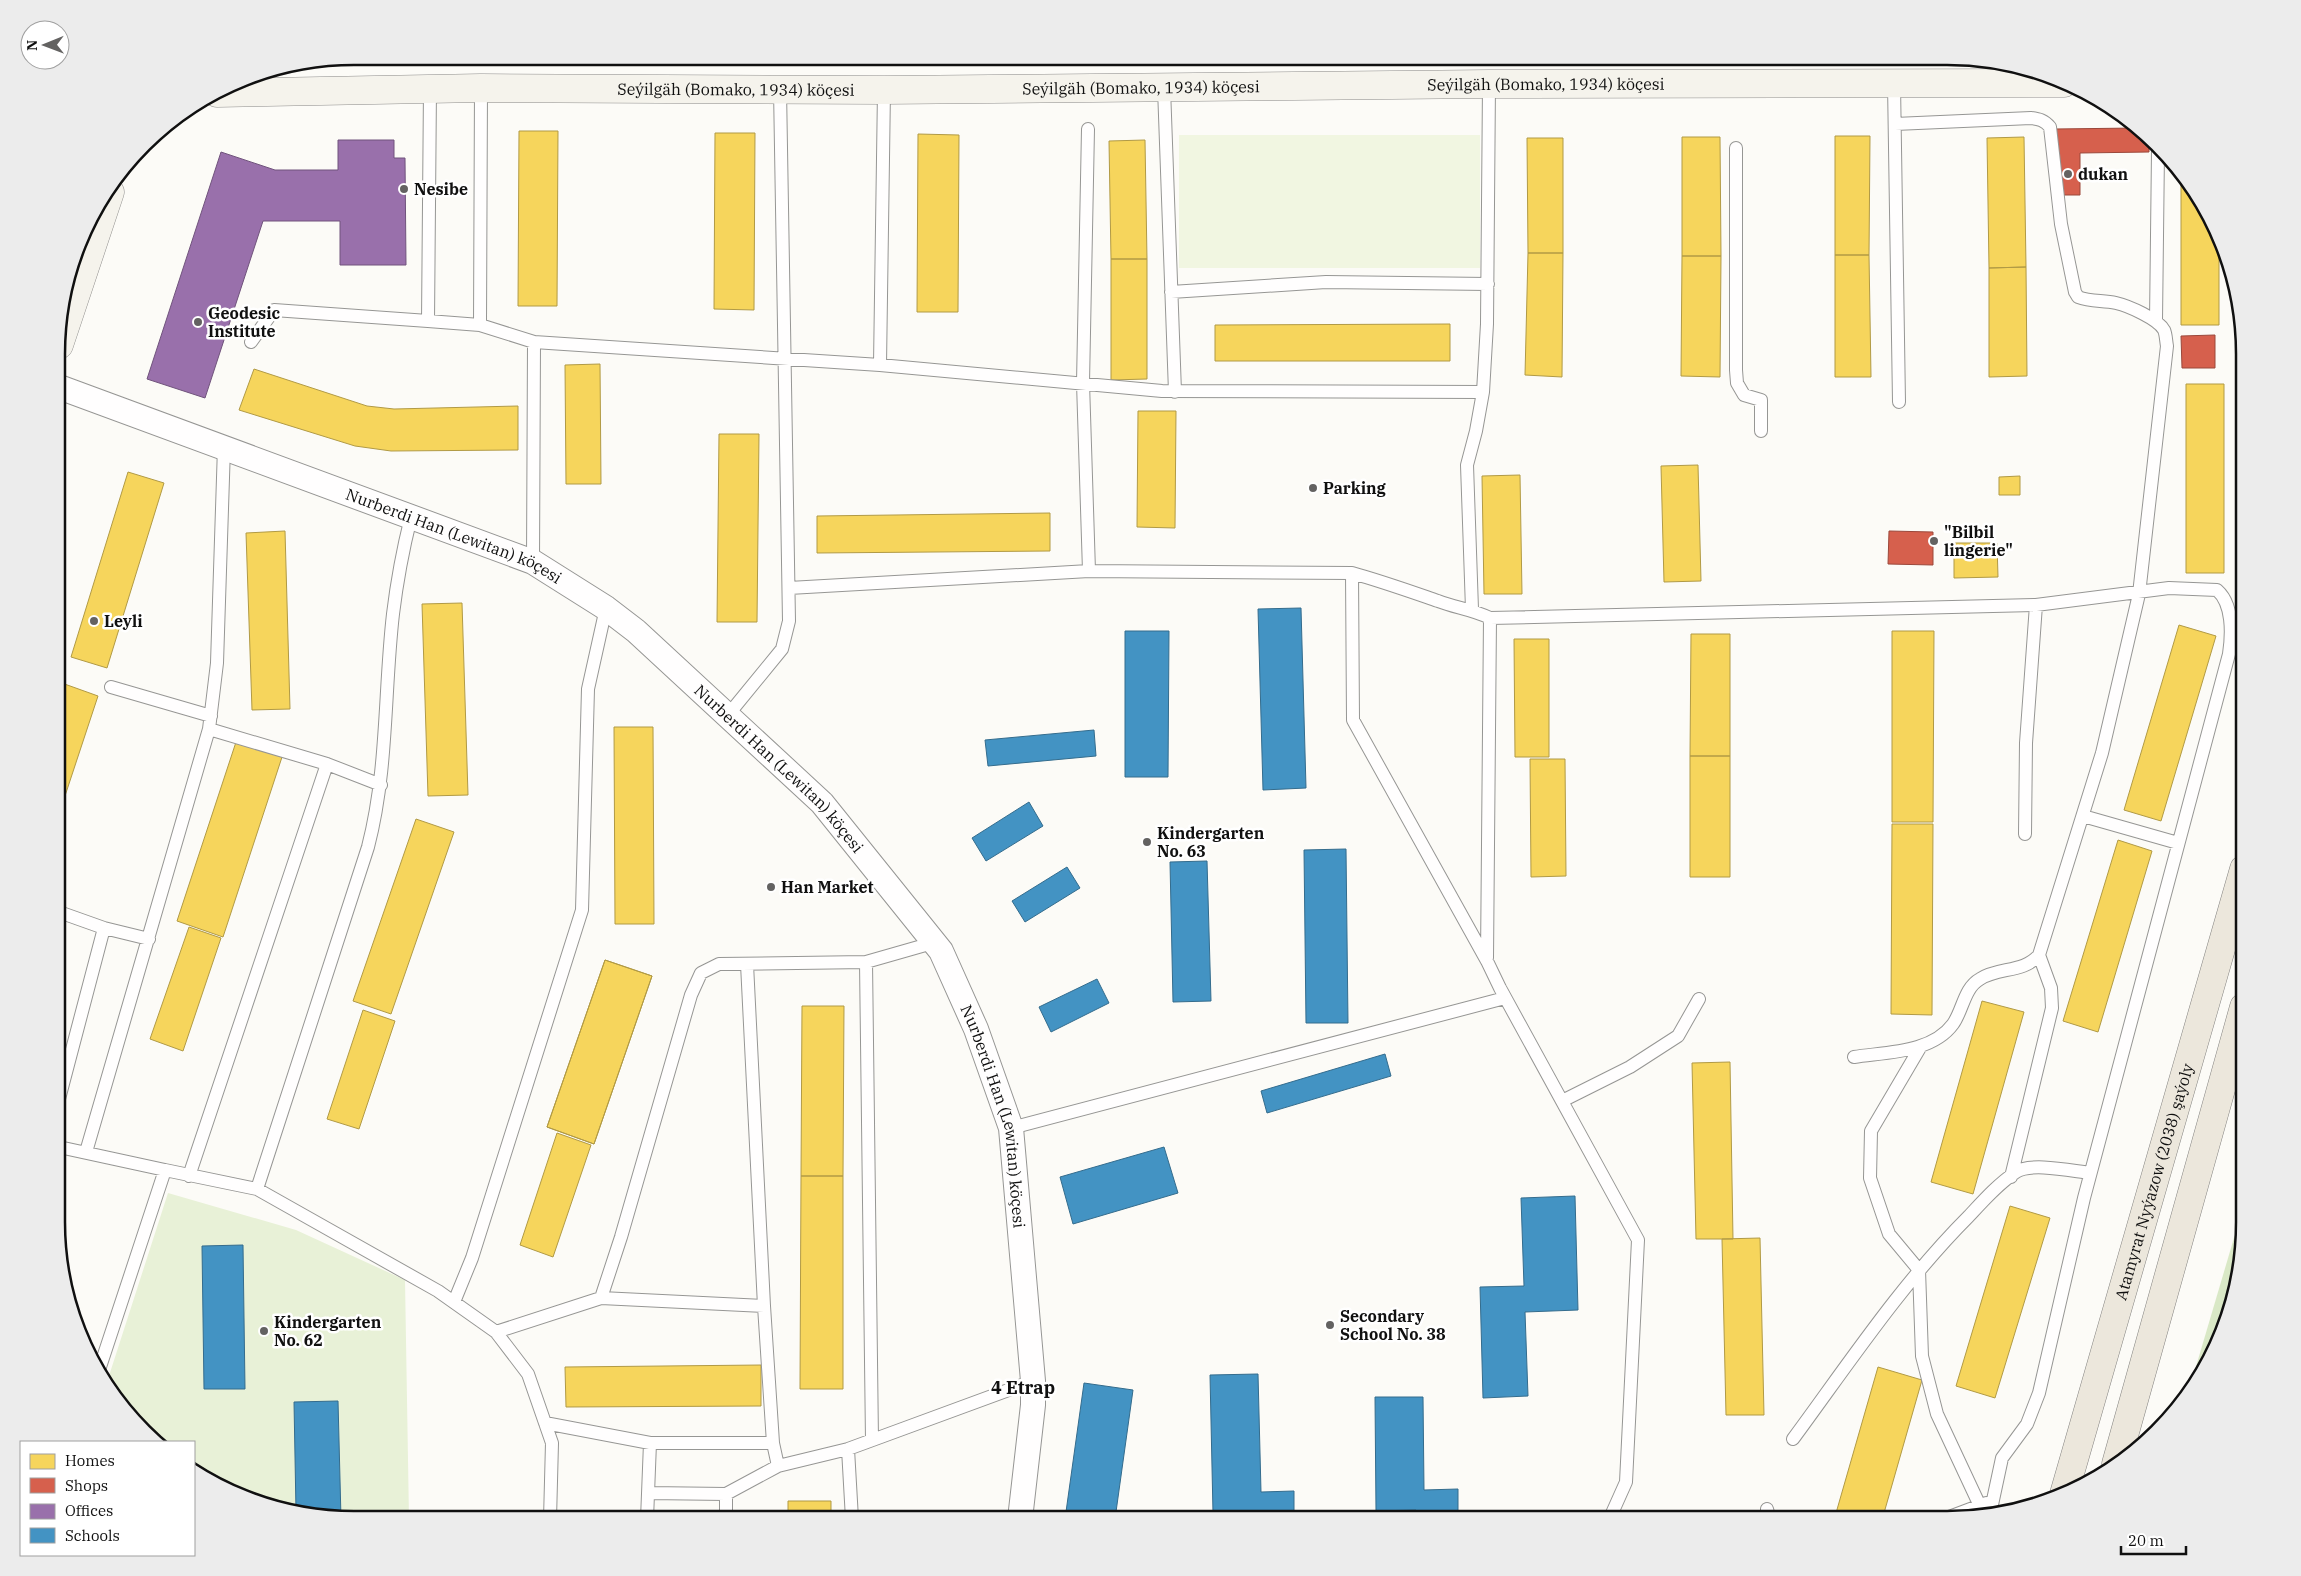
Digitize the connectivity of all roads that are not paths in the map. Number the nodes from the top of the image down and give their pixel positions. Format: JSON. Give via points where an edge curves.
{"nodes":[{"id":1,"x":2048,"y":83,"type":"edge"},
{"id":2,"x":1490,"y":84,"type":"junction"},
{"id":3,"x":1894,"y":84,"type":"junction"},
{"id":4,"x":430,"y":88,"type":"junction"},
{"id":5,"x":481,"y":88,"type":"junction"},
{"id":6,"x":1164,"y":88,"type":"junction"},
{"id":7,"x":780,"y":89,"type":"junction"},
{"id":8,"x":884,"y":90,"type":"junction"},
{"id":9,"x":231,"y":93,"type":"edge"},
{"id":10,"x":1895,"y":124,"type":"junction"},
{"id":11,"x":1088,"y":129,"type":"dead end"},
{"id":12,"x":1736,"y":148,"type":"dead end"},
{"id":13,"x":2158,"y":157,"type":"edge"},
{"id":14,"x":104,"y":210,"type":"edge"},
{"id":15,"x":1488,"y":284,"type":"junction"},
{"id":16,"x":1172,"y":292,"type":"junction"},
{"id":17,"x":428,"y":321,"type":"junction"},
{"id":18,"x":2156,"y":321,"type":"junction"},
{"id":19,"x":67,"y":322,"type":"edge"},
{"id":20,"x":480,"y":325,"type":"junction"},
{"id":21,"x":250,"y":342,"type":"dead end"},
{"id":22,"x":534,"y":342,"type":"junction"},
{"id":23,"x":784,"y":359,"type":"junction"},
{"id":24,"x":880,"y":365,"type":"junction"},
{"id":25,"x":1083,"y":383,"type":"junction"},
{"id":26,"x":65,"y":389,"type":"edge"},
{"id":27,"x":1175,"y":392,"type":"junction"},
{"id":28,"x":1482,"y":392,"type":"junction"},
{"id":29,"x":1900,"y":402,"type":"dead end"},
{"id":30,"x":1761,"y":431,"type":"dead end"},
{"id":31,"x":224,"y":447,"type":"junction"},
{"id":32,"x":411,"y":517,"type":"junction"},
{"id":33,"x":533,"y":562,"type":"junction"},
{"id":34,"x":1090,"y":571,"type":"junction"},
{"id":35,"x":1352,"y":573,"type":"junction"},
{"id":36,"x":789,"y":588,"type":"junction"},
{"id":37,"x":2139,"y":594,"type":"junction"},
{"id":38,"x":2036,"y":605,"type":"junction"},
{"id":39,"x":606,"y":608,"type":"junction"},
{"id":40,"x":1472,"y":609,"type":"junction"},
{"id":41,"x":1490,"y":618,"type":"junction"},
{"id":42,"x":111,"y":687,"type":"dead end"},
{"id":43,"x":728,"y":716,"type":"junction"},
{"id":44,"x":210,"y":722,"type":"junction"},
{"id":45,"x":327,"y":764,"type":"junction"},
{"id":46,"x":381,"y":785,"type":"junction"},
{"id":47,"x":2083,"y":816,"type":"junction"},
{"id":48,"x":2024,"y":834,"type":"dead end"},
{"id":49,"x":2178,"y":843,"type":"junction"},
{"id":50,"x":2236,"y":897,"type":"edge"},
{"id":51,"x":65,"y":914,"type":"edge"},
{"id":52,"x":104,"y":928,"type":"junction"},
{"id":53,"x":148,"y":939,"type":"junction"},
{"id":54,"x":936,"y":942,"type":"junction"},
{"id":55,"x":2039,"y":955,"type":"junction"},
{"id":56,"x":1487,"y":961,"type":"junction"},
{"id":57,"x":866,"y":962,"type":"junction"},
{"id":58,"x":747,"y":964,"type":"junction"},
{"id":59,"x":1505,"y":998,"type":"junction"},
{"id":60,"x":1699,"y":999,"type":"dead end"},
{"id":61,"x":2236,"y":1036,"type":"edge"},
{"id":62,"x":1921,"y":1046,"type":"junction"},
{"id":63,"x":1854,"y":1057,"type":"dead end"},
{"id":64,"x":65,"y":1076,"type":"edge"},
{"id":65,"x":1562,"y":1101,"type":"junction"},
{"id":66,"x":1010,"y":1128,"type":"junction"},
{"id":67,"x":65,"y":1148,"type":"edge"},
{"id":68,"x":86,"y":1152,"type":"junction"},
{"id":69,"x":165,"y":1170,"type":"junction"},
{"id":70,"x":2090,"y":1173,"type":"junction"},
{"id":71,"x":189,"y":1176,"type":"junction"},
{"id":72,"x":2011,"y":1177,"type":"junction"},
{"id":73,"x":257,"y":1190,"type":"junction"},
{"id":74,"x":1919,"y":1270,"type":"junction"},
{"id":75,"x":601,"y":1298,"type":"junction"},
{"id":76,"x":454,"y":1302,"type":"junction"},
{"id":77,"x":764,"y":1306,"type":"junction"},
{"id":78,"x":496,"y":1332,"type":"junction"},
{"id":79,"x":102,"y":1362,"type":"edge"},
{"id":80,"x":1033,"y":1381,"type":"junction"},
{"id":81,"x":545,"y":1423,"type":"junction"},
{"id":82,"x":1793,"y":1438,"type":"dead end"},
{"id":83,"x":872,"y":1440,"type":"junction"},
{"id":84,"x":650,"y":1443,"type":"junction"},
{"id":85,"x":773,"y":1443,"type":"junction"},
{"id":86,"x":848,"y":1449,"type":"junction"},
{"id":87,"x":2119,"y":1454,"type":"edge"},
{"id":88,"x":778,"y":1466,"type":"junction"},
{"id":89,"x":1626,"y":1482,"type":"junction"},
{"id":90,"x":2067,"y":1485,"type":"edge"},
{"id":91,"x":648,"y":1493,"type":"junction"},
{"id":92,"x":726,"y":1494,"type":"junction"},
{"id":93,"x":1985,"y":1509,"type":"edge"},
{"id":94,"x":1986,"y":1509,"type":"edge"},
{"id":95,"x":550,"y":1511,"type":"edge"},
{"id":96,"x":647,"y":1511,"type":"edge"},
{"id":97,"x":726,"y":1511,"type":"edge"},
{"id":98,"x":852,"y":1511,"type":"edge"},
{"id":99,"x":1021,"y":1511,"type":"edge"},
{"id":100,"x":1613,"y":1511,"type":"edge"},
{"id":101,"x":1621,"y":1511,"type":"edge"}],
"edges":[{"from":1,"to":3,"type":"street","name":"Seýilgäh (Bomako, 1934) köçesi"},
{"from":2,"to":3,"type":"street","name":"Seýilgäh (Bomako, 1934) köçesi"},
{"from":2,"to":6,"type":"street","name":"Seýilgäh (Bomako, 1934) köçesi"},
{"from":2,"to":15,"type":"lane"},
{"from":3,"to":10,"type":"lane"},
{"from":4,"to":5,"type":"street","name":"Seýilgäh (Bomako, 1934) köçesi"},
{"from":4,"to":9,"type":"street","name":"Seýilgäh (Bomako, 1934) köçesi"},
{"from":4,"to":17,"type":"lane"},
{"from":5,"to":7,"type":"street","name":"Seýilgäh (Bomako, 1934) köçesi"},
{"from":5,"to":20,"type":"lane"},
{"from":6,"to":8,"type":"street","name":"Seýilgäh (Bomako, 1934) köçesi"},
{"from":6,"to":16,"type":"lane"},
{"from":7,"to":8,"type":"street","name":"Seýilgäh (Bomako, 1934) köçesi"},
{"from":7,"to":23,"type":"lane"},
{"from":8,"to":24,"type":"lane"},
{"from":10,"to":18,"type":"lane","via":[[2031,118],[2047,123],[2074,292],[2087,300],[2117,303]]},
{"from":10,"to":29,"type":"lane"},
{"from":11,"to":25,"type":"lane"},
{"from":12,"to":30,"type":"lane","via":[[1737,384],[1744,395],[1761,400]]},
{"from":13,"to":18,"type":"lane"},
{"from":14,"to":19,"type":"street"},
{"from":15,"to":16,"type":"lane","via":[[1326,282]]},
{"from":15,"to":28,"type":"lane"},
{"from":16,"to":27,"type":"lane"},
{"from":17,"to":20,"type":"lane"},
{"from":17,"to":21,"type":"lane","via":[[274,310]]},
{"from":18,"to":37,"type":"lane","via":[[2164,331],[2167,346]]},
{"from":20,"to":22,"type":"lane"},
{"from":22,"to":23,"type":"lane"},
{"from":22,"to":33,"type":"lane"},
{"from":23,"to":24,"type":"lane"},
{"from":23,"to":36,"type":"lane"},
{"from":24,"to":25,"type":"lane"},
{"from":25,"to":27,"type":"lane"},
{"from":25,"to":34,"type":"lane"},
{"from":26,"to":31,"type":"street","name":"Nurberdi Han (Lewitan) köçesi"},
{"from":27,"to":28,"type":"lane"},
{"from":28,"to":40,"type":"lane","via":[[1466,465]]},
{"from":31,"to":32,"type":"street","name":"Nurberdi Han (Lewitan) köçesi"},
{"from":31,"to":44,"type":"lane","via":[[216,663]]},
{"from":32,"to":33,"type":"street","name":"Nurberdi Han (Lewitan) köçesi"},
{"from":32,"to":46,"type":"lane","via":[[399,566],[393,616]]},
{"from":33,"to":39,"type":"street","name":"Nurberdi Han (Lewitan) köçesi"},
{"from":34,"to":35,"type":"lane"},
{"from":34,"to":36,"type":"lane"},
{"from":35,"to":40,"type":"lane"},
{"from":35,"to":56,"type":"lane","via":[[1353,720]]},
{"from":36,"to":43,"type":"lane","via":[[789,621],[782,649]]},
{"from":37,"to":38,"type":"lane"},
{"from":37,"to":47,"type":"lane","via":[[2102,754]]},
{"from":37,"to":49,"type":"lane","via":[[2169,588],[2217,590],[2222,594],[2230,620],[2229,654]]},
{"from":38,"to":41,"type":"lane"},
{"from":38,"to":48,"type":"lane","via":[[2026,743]]},
{"from":39,"to":43,"type":"street","name":"Nurberdi Han (Lewitan) köçesi","via":[[636,631]]},
{"from":39,"to":76,"type":"lane","via":[[588,689],[582,910],[472,1258]]},
{"from":40,"to":41,"type":"lane"},
{"from":41,"to":56,"type":"lane"},
{"from":42,"to":44,"type":"lane"},
{"from":43,"to":54,"type":"street","name":"Nurberdi Han (Lewitan) köçesi","via":[[822,803]]},
{"from":44,"to":45,"type":"lane"},
{"from":44,"to":53,"type":"lane"},
{"from":45,"to":46,"type":"lane"},
{"from":45,"to":71,"type":"lane"},
{"from":46,"to":73,"type":"lane","via":[[368,847]]},
{"from":47,"to":49,"type":"lane"},
{"from":47,"to":55,"type":"lane"},
{"from":49,"to":70,"type":"lane"},
{"from":50,"to":90,"type":"main road","name":"Atamyrat Nyýazow (2038) şaýoly"},
{"from":51,"to":52,"type":"lane"},
{"from":52,"to":53,"type":"lane"},
{"from":52,"to":64,"type":"lane"},
{"from":53,"to":68,"type":"lane"},
{"from":54,"to":57,"type":"lane"},
{"from":54,"to":66,"type":"street","name":"Nurberdi Han (Lewitan) köçesi","via":[[976,1029]]},
{"from":55,"to":62,"type":"lane","via":[[2025,966],[1996,971],[1977,980],[1954,1024]]},
{"from":55,"to":72,"type":"lane","via":[[2051,988],[2052,1008]]},
{"from":56,"to":59,"type":"lane"},
{"from":57,"to":58,"type":"lane"},
{"from":57,"to":83,"type":"lane"},
{"from":58,"to":75,"type":"lane","via":[[718,964],[701,973],[691,995]]},
{"from":58,"to":77,"type":"lane"},
{"from":59,"to":65,"type":"lane"},
{"from":59,"to":66,"type":"lane"},
{"from":60,"to":65,"type":"lane","via":[[1678,1036],[1630,1067]]},
{"from":61,"to":87,"type":"main road"},
{"from":62,"to":63,"type":"lane"},
{"from":62,"to":74,"type":"lane","via":[[1871,1131],[1870,1178],[1889,1234]]},
{"from":65,"to":89,"type":"lane","via":[[1638,1240]]},
{"from":66,"to":80,"type":"street","name":"Nurberdi Han (Lewitan) köçesi"},
{"from":67,"to":68,"type":"lane"},
{"from":68,"to":69,"type":"lane"},
{"from":69,"to":71,"type":"lane"},
{"from":69,"to":79,"type":"lane"},
{"from":70,"to":72,"type":"lane","via":[[2031,1168],[2016,1172]]},
{"from":70,"to":94,"type":"lane","via":[[2039,1393],[2027,1424],[2002,1458],[1993,1499]]},
{"from":71,"to":73,"type":"lane"},
{"from":72,"to":74,"type":"lane","via":[[1946,1239]]},
{"from":73,"to":76,"type":"lane"},
{"from":74,"to":82,"type":"lane"},
{"from":74,"to":93,"type":"lane","via":[[1922,1356],[1937,1414]]},
{"from":75,"to":77,"type":"lane"},
{"from":75,"to":78,"type":"lane"},
{"from":76,"to":78,"type":"lane"},
{"from":77,"to":85,"type":"lane"},
{"from":78,"to":81,"type":"lane","via":[[528,1374]]},
{"from":80,"to":83,"type":"lane"},
{"from":80,"to":99,"type":"street","name":"Nurberdi Han (Lewitan) köçesi"},
{"from":81,"to":84,"type":"lane"},
{"from":81,"to":95,"type":"lane","via":[[552,1443]]},
{"from":83,"to":86,"type":"lane"},
{"from":84,"to":85,"type":"lane"},
{"from":84,"to":91,"type":"lane"},
{"from":85,"to":88,"type":"lane"},
{"from":86,"to":88,"type":"lane"},
{"from":86,"to":98,"type":"lane"},
{"from":88,"to":92,"type":"lane"},
{"from":89,"to":100,"type":"lane"},
{"from":89,"to":101,"type":"lane"},
{"from":91,"to":92,"type":"lane"},
{"from":91,"to":96,"type":"lane"},
{"from":92,"to":97,"type":"lane"}]}
